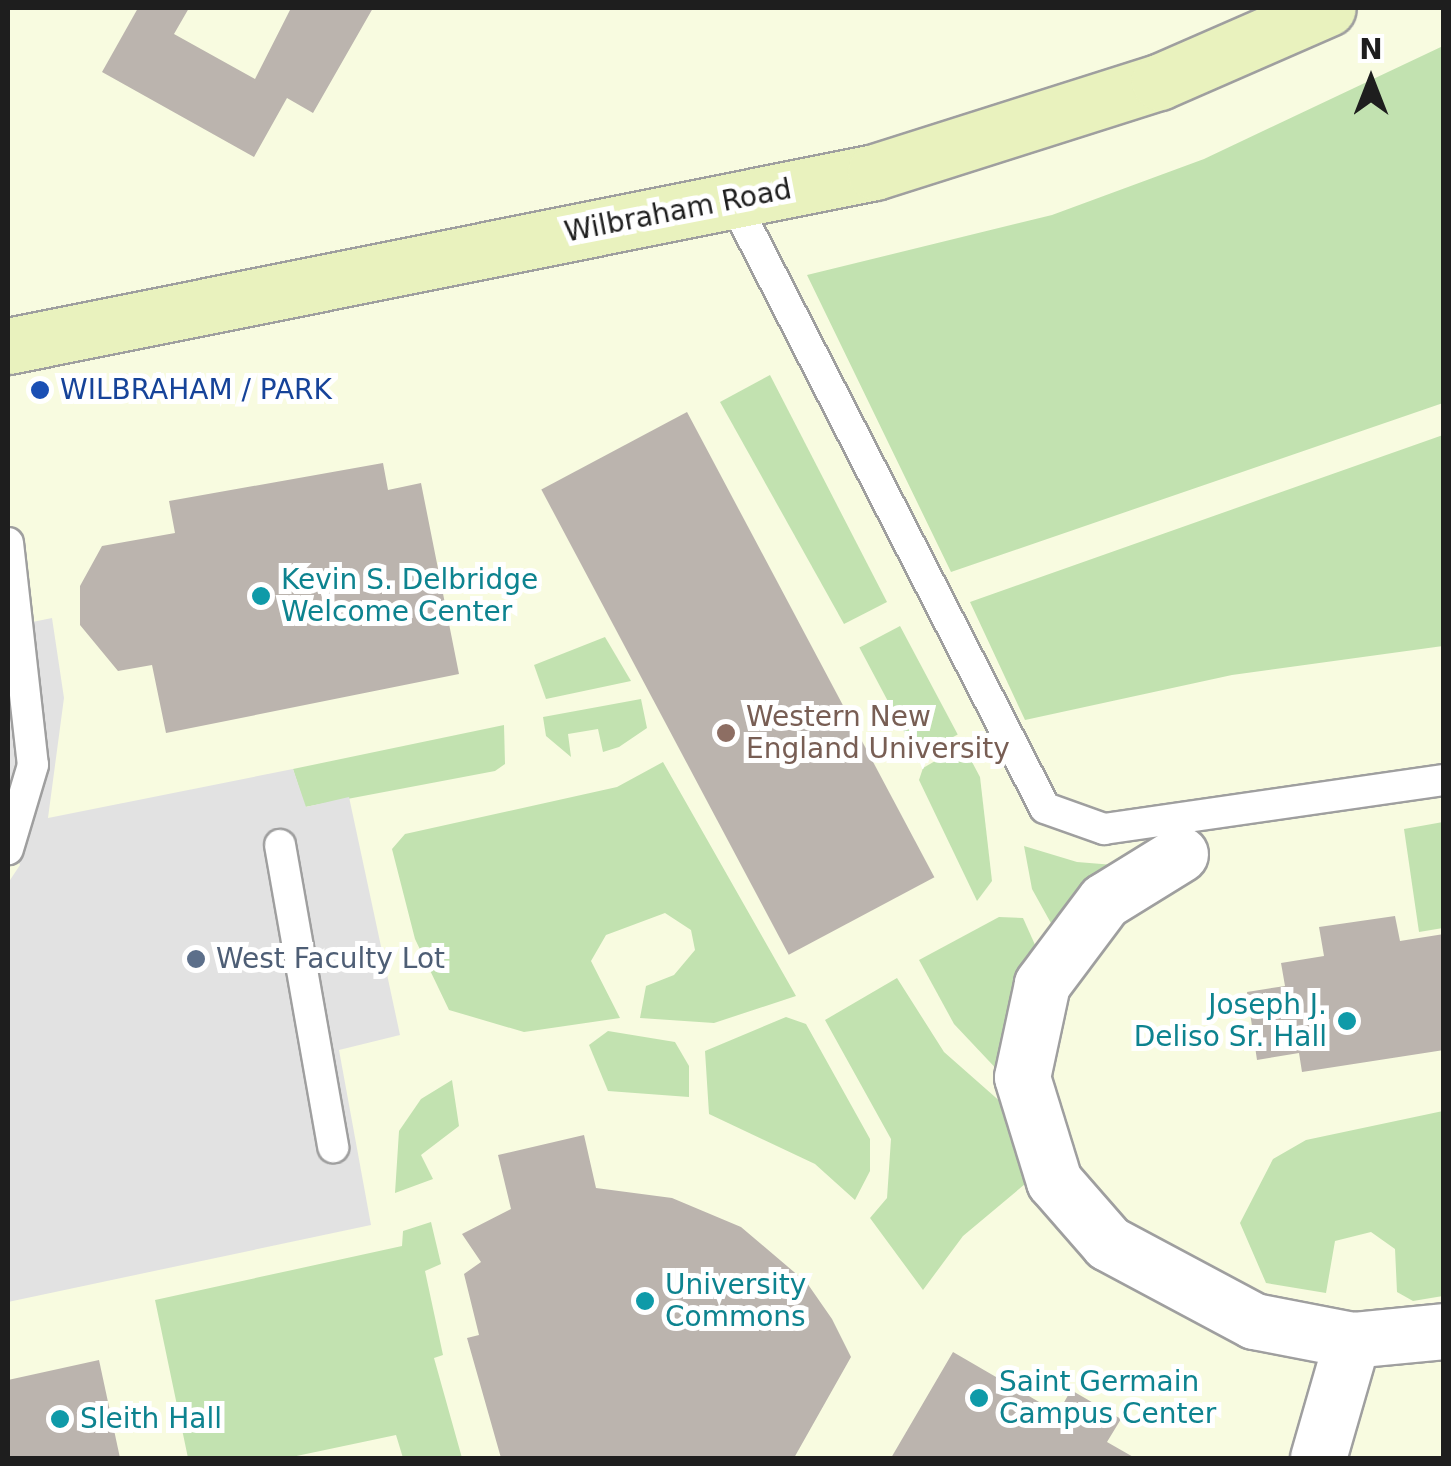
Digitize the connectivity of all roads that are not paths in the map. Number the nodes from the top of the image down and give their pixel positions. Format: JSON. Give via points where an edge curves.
{"nodes":[{"id":1,"x":1328,"y":8,"type":"edge"},
{"id":2,"x":733,"y":200,"type":"junction"},
{"id":3,"x":8,"y":346,"type":"edge"},
{"id":4,"x":8,"y":543,"type":"edge"},
{"id":5,"x":1444,"y":780,"type":"edge"},
{"id":6,"x":280,"y":845,"type":"dead end"},
{"id":7,"x":8,"y":850,"type":"edge"},
{"id":8,"x":1180,"y":854,"type":"dead end"},
{"id":9,"x":333,"y":1146,"type":"dead end"},
{"id":10,"x":1444,"y":1331,"type":"edge"},
{"id":11,"x":1352,"y":1340,"type":"junction"},
{"id":12,"x":1318,"y":1458,"type":"edge"}],
"edges":[{"from":1,"to":2,"type":"main road","name":"Wilbraham Road","via":[[1218,59],[996,139]]},
{"from":2,"to":3,"type":"main road","name":"Wilbraham Road"},
{"from":2,"to":5,"type":"lane","via":[[1045,808],[1104,828]]},
{"from":4,"to":7,"type":"lane","via":[[34,765]]},
{"from":6,"to":9,"type":"lane"},
{"from":8,"to":11,"type":"street","via":[[1104,900],[1058,954],[1024,1046],[1032,1128],[1070,1205],[1108,1243],[1254,1321]]},
{"from":10,"to":11,"type":"street"},
{"from":11,"to":12,"type":"street"}]}
